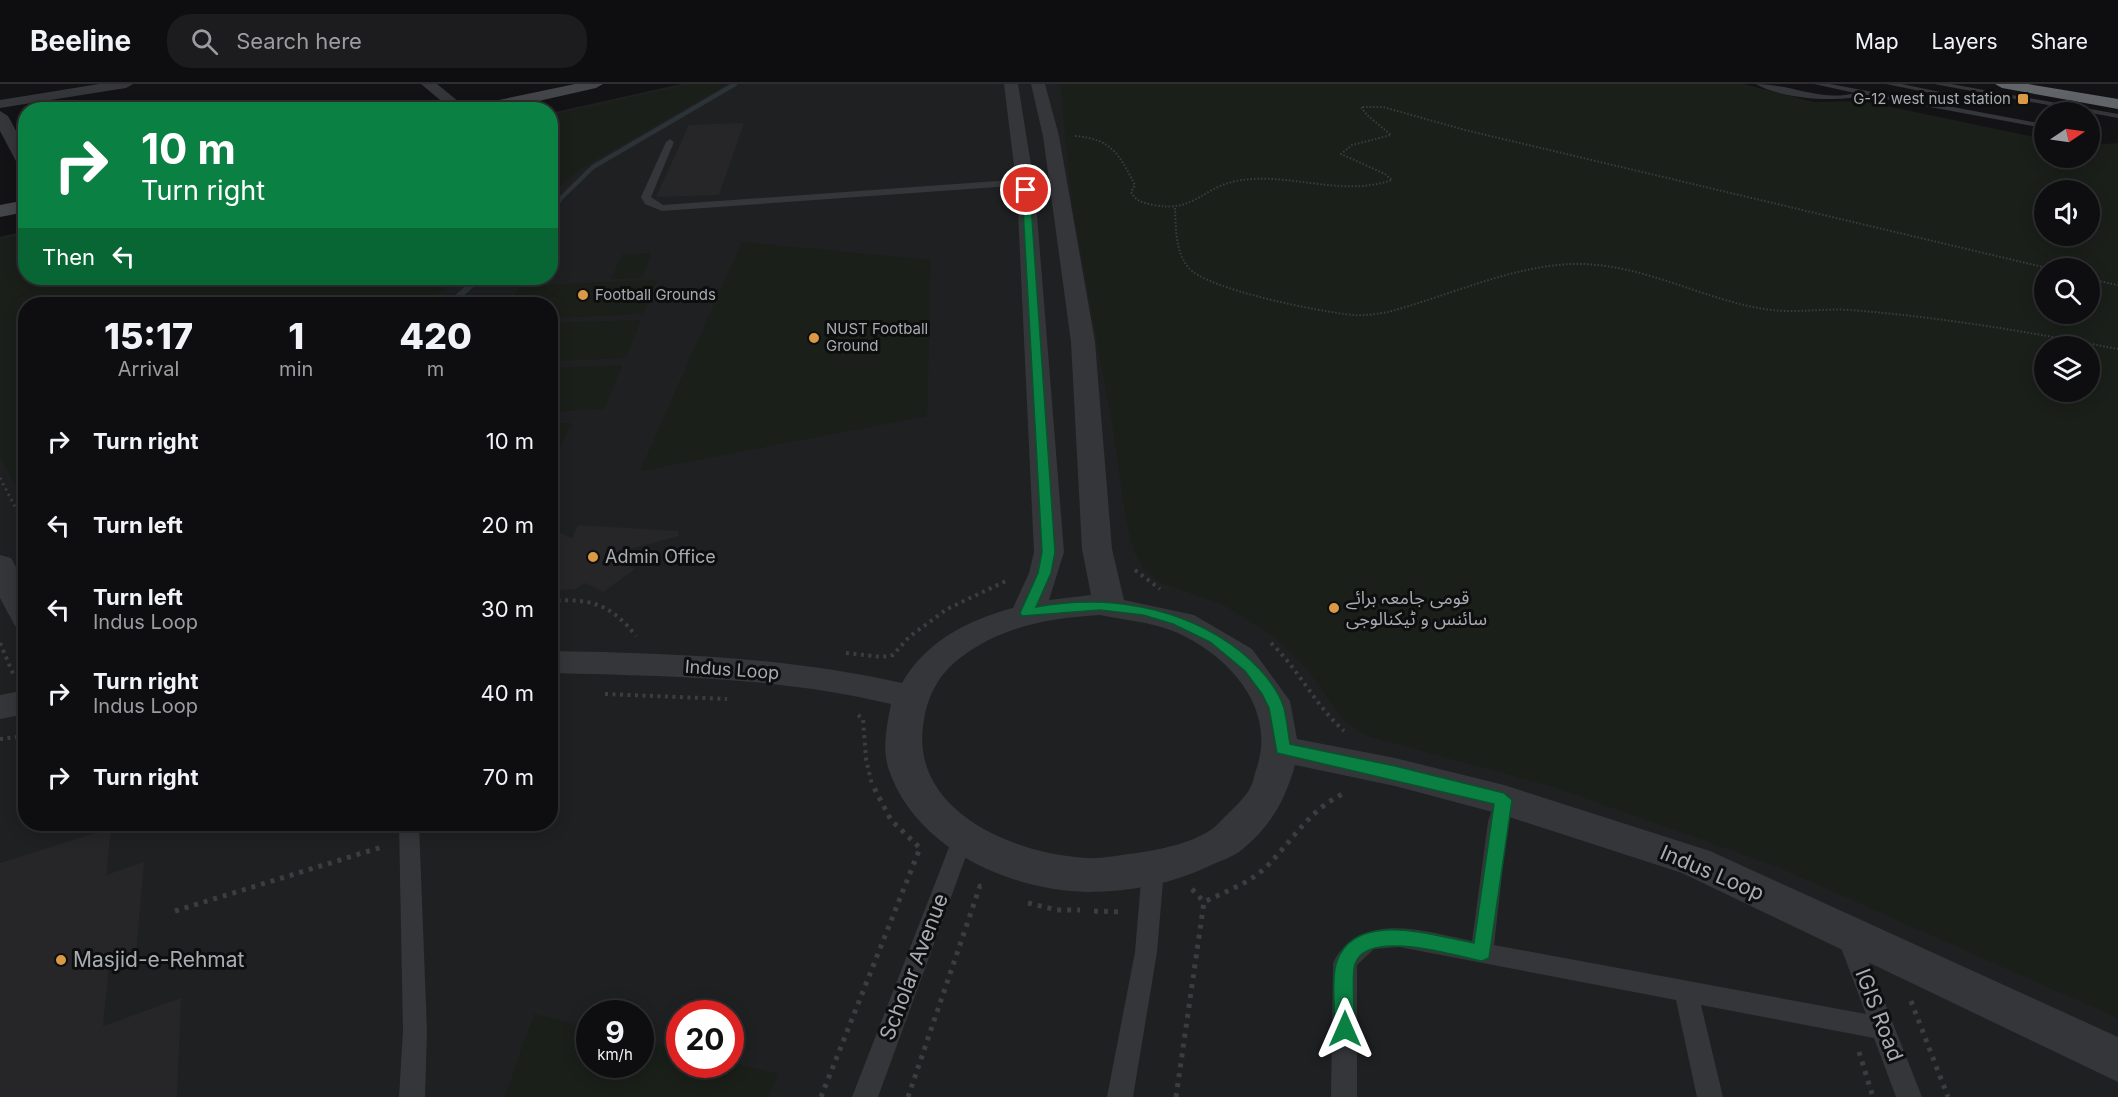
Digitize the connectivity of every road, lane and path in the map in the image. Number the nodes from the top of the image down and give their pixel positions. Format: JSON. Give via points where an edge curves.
{"nodes":[{"id":1,"x":126,"y":84,"type":"edge"},
{"id":2,"x":428,"y":84,"type":"edge"},
{"id":3,"x":597,"y":84,"type":"edge"},
{"id":4,"x":1011,"y":84,"type":"edge"},
{"id":5,"x":1038,"y":84,"type":"edge"},
{"id":6,"x":1760,"y":84,"type":"edge"},
{"id":7,"x":1818,"y":84,"type":"edge"},
{"id":8,"x":1890,"y":84,"type":"edge"},
{"id":9,"x":1938,"y":84,"type":"edge"},
{"id":10,"x":2002,"y":84,"type":"edge"},
{"id":11,"x":2092,"y":84,"type":"edge"},
{"id":12,"x":2118,"y":88,"type":"edge"},
{"id":13,"x":52,"y":89,"type":"edge"},
{"id":14,"x":1865,"y":93,"type":"junction"},
{"id":15,"x":452,"y":102,"type":"edge"},
{"id":16,"x":513,"y":102,"type":"edge"},
{"id":17,"x":0,"y":104,"type":"edge"},
{"id":18,"x":2118,"y":104,"type":"edge"},
{"id":19,"x":2034,"y":109,"type":"edge"},
{"id":20,"x":0,"y":116,"type":"edge"},
{"id":21,"x":2118,"y":116,"type":"edge"},
{"id":22,"x":2100,"y":121,"type":"edge"},
{"id":23,"x":2034,"y":124,"type":"edge"},
{"id":24,"x":2118,"y":124,"type":"edge"},
{"id":25,"x":1051,"y":136,"type":"junction"},
{"id":26,"x":670,"y":142,"type":"dead end"},
{"id":27,"x":18,"y":150,"type":"edge"},
{"id":28,"x":1026,"y":186,"type":"junction"},
{"id":29,"x":1057,"y":189,"type":"junction"},
{"id":30,"x":18,"y":208,"type":"edge"},
{"id":31,"x":1175,"y":208,"type":"junction"},
{"id":32,"x":0,"y":211,"type":"edge"},
{"id":33,"x":2034,"y":265,"type":"edge"},
{"id":34,"x":2100,"y":281,"type":"edge"},
{"id":35,"x":2118,"y":285,"type":"edge"},
{"id":36,"x":2118,"y":349,"type":"edge"},
{"id":37,"x":0,"y":478,"type":"edge"},
{"id":38,"x":18,"y":513,"type":"edge"},
{"id":39,"x":1131,"y":566,"type":"dead end"},
{"id":40,"x":1014,"y":577,"type":"dead end"},
{"id":41,"x":3,"y":578,"type":"edge"},
{"id":42,"x":1170,"y":592,"type":"dead end"},
{"id":43,"x":558,"y":600,"type":"edge"},
{"id":44,"x":18,"y":605,"type":"edge"},
{"id":45,"x":1109,"y":606,"type":"junction"},
{"id":46,"x":1027,"y":613,"type":"junction"},
{"id":47,"x":1266,"y":639,"type":"dead end"},
{"id":48,"x":0,"y":644,"type":"edge"},
{"id":49,"x":642,"y":644,"type":"dead end"},
{"id":50,"x":837,"y":652,"type":"dead end"},
{"id":51,"x":558,"y":662,"type":"edge"},
{"id":52,"x":596,"y":693,"type":"dead end"},
{"id":53,"x":912,"y":697,"type":"junction"},
{"id":54,"x":15,"y":698,"type":"edge"},
{"id":55,"x":734,"y":699,"type":"dead end"},
{"id":56,"x":854,"y":711,"type":"dead end"},
{"id":57,"x":1346,"y":732,"type":"dead end"},
{"id":58,"x":18,"y":737,"type":"edge"},
{"id":59,"x":0,"y":739,"type":"edge"},
{"id":60,"x":1283,"y":749,"type":"junction"},
{"id":61,"x":1354,"y":789,"type":"dead end"},
{"id":62,"x":1504,"y":800,"type":"junction"},
{"id":63,"x":409,"y":831,"type":"edge"},
{"id":64,"x":963,"y":837,"type":"junction"},
{"id":65,"x":1153,"y":870,"type":"junction"},
{"id":66,"x":991,"y":890,"type":"dead end"},
{"id":67,"x":1022,"y":902,"type":"dead end"},
{"id":68,"x":176,"y":911,"type":"dead end"},
{"id":69,"x":1129,"y":912,"type":"dead end"},
{"id":70,"x":1847,"y":933,"type":"junction"},
{"id":71,"x":1482,"y":953,"type":"junction"},
{"id":72,"x":1686,"y":993,"type":"junction"},
{"id":73,"x":1909,"y":995,"type":"dead end"},
{"id":74,"x":1884,"y":1029,"type":"junction"},
{"id":75,"x":2118,"y":1060,"type":"edge"},
{"id":76,"x":412,"y":1097,"type":"edge"},
{"id":77,"x":821,"y":1097,"type":"edge"},
{"id":78,"x":865,"y":1097,"type":"edge"},
{"id":79,"x":908,"y":1097,"type":"edge"},
{"id":80,"x":1120,"y":1097,"type":"edge"},
{"id":81,"x":1176,"y":1097,"type":"edge"},
{"id":82,"x":1344,"y":1097,"type":"edge"},
{"id":83,"x":1710,"y":1097,"type":"edge"},
{"id":84,"x":1909,"y":1097,"type":"edge"},
{"id":85,"x":1948,"y":1097,"type":"edge"}],
"edges":[{"from":1,"to":13,"type":"street"},
{"from":2,"to":15,"type":"street"},
{"from":3,"to":16,"type":"main road"},
{"from":4,"to":28,"type":"street"},
{"from":5,"to":25,"type":"street"},
{"from":6,"to":14,"type":"lane","via":[[1827,98]]},
{"from":7,"to":14,"type":"lane"},
{"from":8,"to":19,"type":"lane"},
{"from":9,"to":21,"type":"lane"},
{"from":10,"to":18,"type":"highway"},
{"from":11,"to":12,"type":"highway"},
{"from":13,"to":17,"type":"street"},
{"from":14,"to":23,"type":"lane"},
{"from":20,"to":27,"type":"street"},
{"from":22,"to":24,"type":"lane"},
{"from":25,"to":29,"type":"street"},
{"from":25,"to":31,"type":"path","via":[[1101,139],[1119,155],[1134,185],[1133,198]]},
{"from":26,"to":28,"type":"lane","via":[[646,197],[662,208]]},
{"from":28,"to":29,"type":"street"},
{"from":28,"to":46,"type":"street","via":[[1049,552]]},
{"from":29,"to":45,"type":"street","via":[[1083,342],[1097,549]]},
{"from":30,"to":32,"type":"main road"},
{"from":31,"to":33,"type":"path","via":[[1214,188],[1242,180],[1368,186],[1392,180],[1341,154],[1352,145],[1391,135],[1363,113],[1361,107],[1367,105]]},
{"from":31,"to":36,"type":"path","via":[[1178,248],[1188,268],[1210,281],[1248,293],[1343,314],[1387,312],[1538,269],[1581,264],[1639,272],[1753,307],[1790,314],[1848,310],[2017,330]]},
{"from":34,"to":35,"type":"path"},
{"from":37,"to":38,"type":"path"},
{"from":39,"to":42,"type":"path","via":[[1145,580]]},
{"from":40,"to":50,"type":"path","via":[[947,609],[909,637],[893,655]]},
{"from":41,"to":44,"type":"street"},
{"from":43,"to":49,"type":"path","via":[[571,599],[620,616]]},
{"from":45,"to":46,"type":"street","via":[[1062,606]]},
{"from":45,"to":60,"type":"street","via":[[1178,621],[1231,650],[1251,668],[1272,697],[1280,720]]},
{"from":46,"to":53,"type":"street","via":[[988,626],[958,643],[931,668]]},
{"from":47,"to":57,"type":"path","via":[[1297,668],[1331,721]]},
{"from":48,"to":54,"type":"path"},
{"from":51,"to":53,"type":"street","name":"Indus Loop","via":[[746,670],[827,679]]},
{"from":52,"to":55,"type":"path"},
{"from":53,"to":64,"type":"street","via":[[903,733],[909,771],[934,811]]},
{"from":56,"to":77,"type":"path","via":[[863,719],[865,765],[881,807],[896,830],[920,848]]},
{"from":58,"to":59,"type":"path"},
{"from":60,"to":62,"type":"street","name":"Indus Loop"},
{"from":60,"to":65,"type":"street","via":[[1274,785],[1244,825],[1204,852]]},
{"from":61,"to":81,"type":"path","via":[[1329,798],[1264,870],[1204,902]]},
{"from":62,"to":70,"type":"street","name":"Indus Loop","via":[[1696,862]]},
{"from":62,"to":71,"type":"lane"},
{"from":63,"to":68,"type":"path"},
{"from":63,"to":76,"type":"lane","via":[[416,1031]]},
{"from":64,"to":65,"type":"street","via":[[1011,861],[1057,872],[1114,875]]},
{"from":64,"to":78,"type":"lane","name":"Scholar Avenue"},
{"from":65,"to":80,"type":"lane","via":[[1146,952]]},
{"from":66,"to":79,"type":"path","via":[[980,886]]},
{"from":67,"to":69,"type":"path","via":[[1057,910]]},
{"from":70,"to":74,"type":"lane","name":"IGIS Road"},
{"from":70,"to":75,"type":"street","name":"Indus Loop"},
{"from":71,"to":72,"type":"lane"},
{"from":71,"to":82,"type":"lane","via":[[1399,937],[1376,938],[1356,946],[1345,963]]},
{"from":72,"to":74,"type":"lane"},
{"from":72,"to":83,"type":"lane"},
{"from":73,"to":85,"type":"path"},
{"from":74,"to":84,"type":"lane","name":"IGIS Road"}]}
